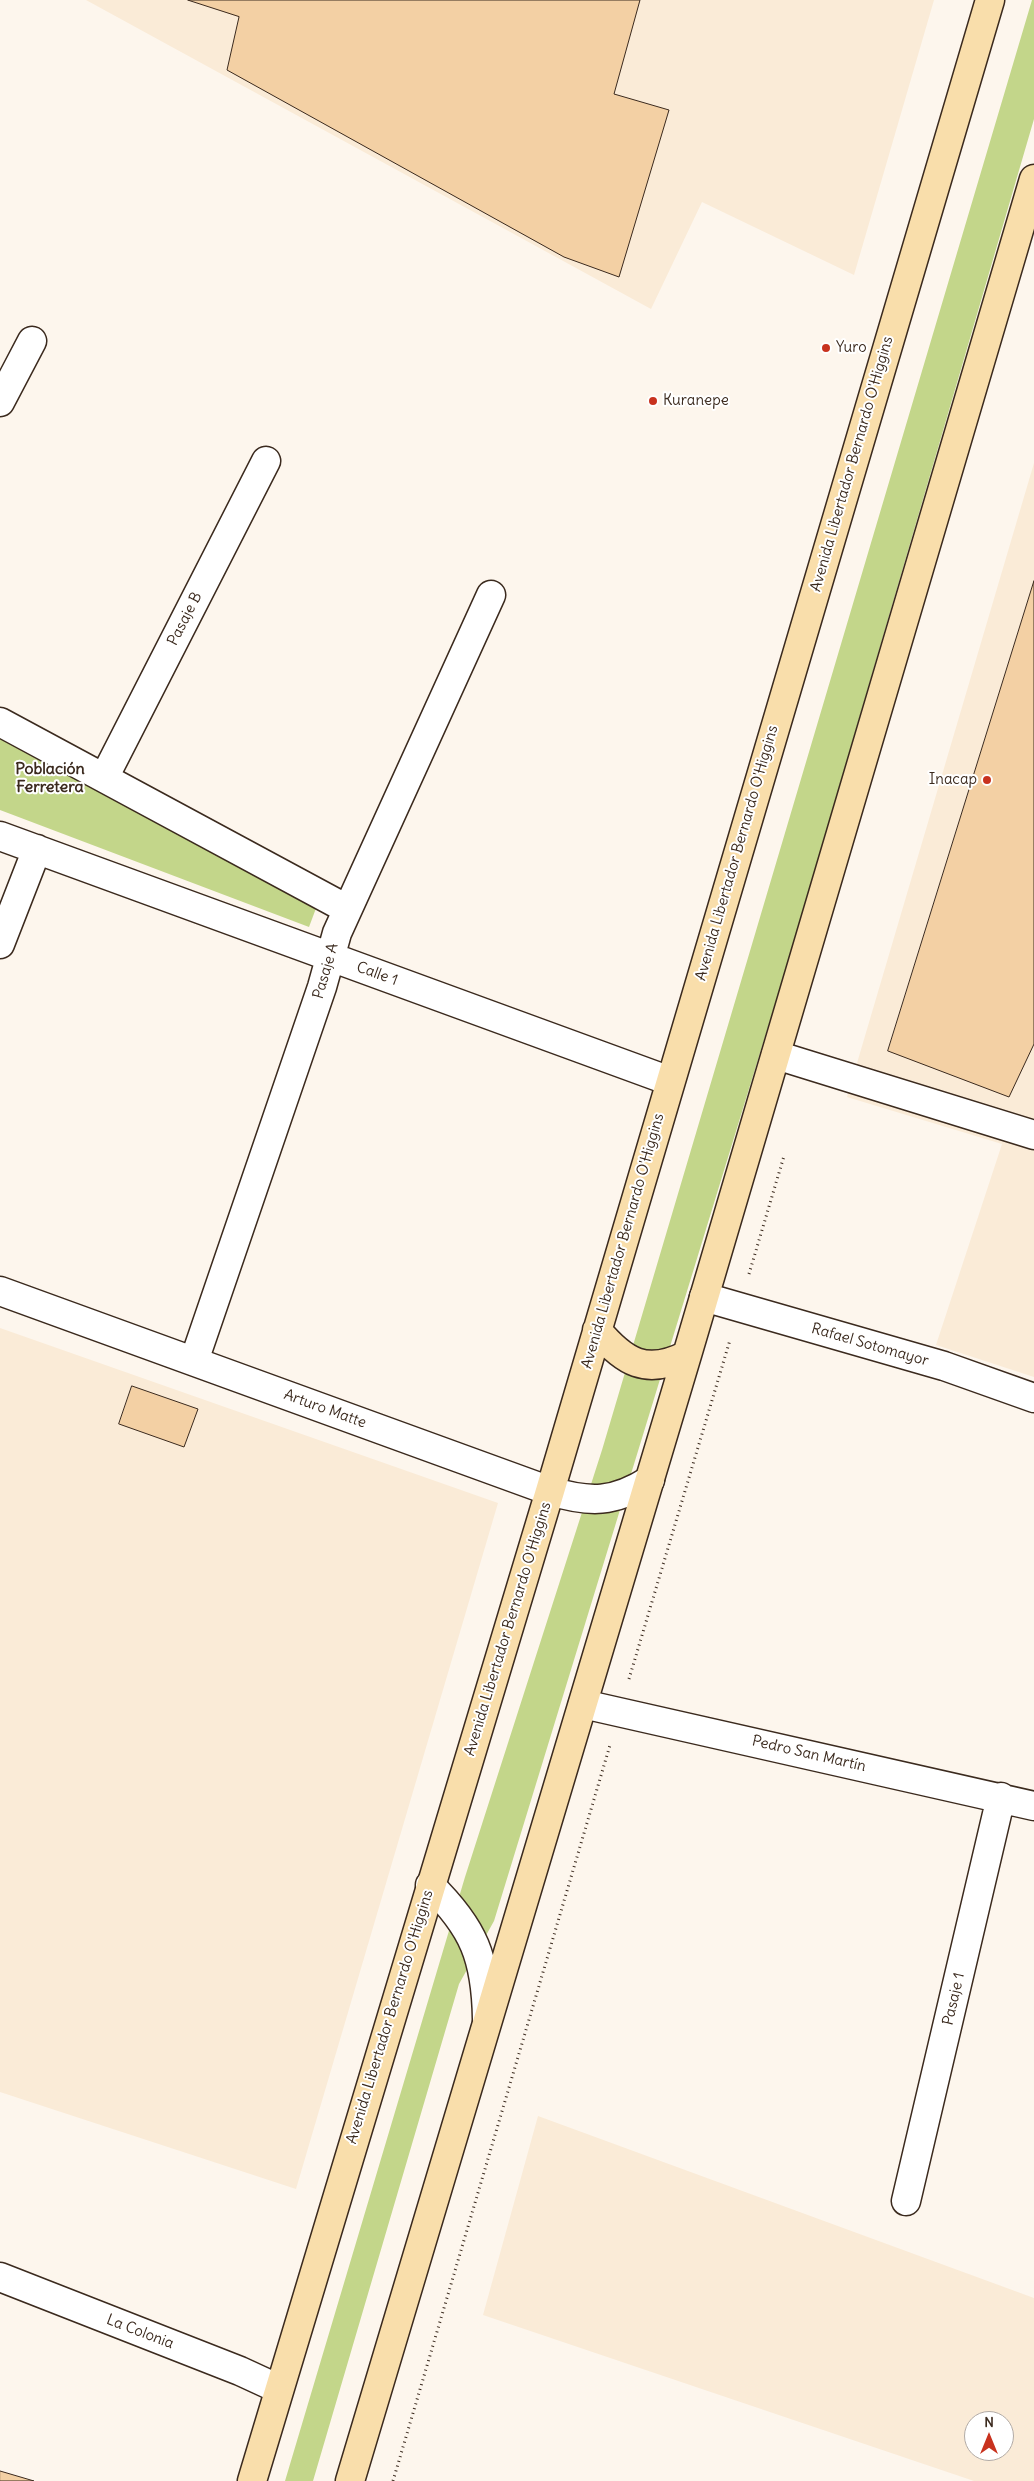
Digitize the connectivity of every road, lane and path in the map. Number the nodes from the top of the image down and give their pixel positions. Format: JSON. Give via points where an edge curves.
{"nodes":[{"id":1,"x":990,"y":0,"type":"edge"},
{"id":2,"x":1034,"y":179,"type":"edge"},
{"id":3,"x":32,"y":341,"type":"dead end"},
{"id":4,"x":0,"y":402,"type":"edge"},
{"id":5,"x":266,"y":461,"type":"dead end"},
{"id":6,"x":491,"y":595,"type":"dead end"},
{"id":7,"x":0,"y":722,"type":"edge"},
{"id":8,"x":104,"y":778,"type":"junction"},
{"id":9,"x":0,"y":836,"type":"edge"},
{"id":10,"x":37,"y":849,"type":"junction"},
{"id":11,"x":348,"y":909,"type":"junction"},
{"id":12,"x":0,"y":944,"type":"edge"},
{"id":13,"x":330,"y":957,"type":"junction"},
{"id":14,"x":776,"y":1055,"type":"junction"},
{"id":15,"x":670,"y":1081,"type":"junction"},
{"id":16,"x":1034,"y":1135,"type":"edge"},
{"id":17,"x":0,"y":1291,"type":"edge"},
{"id":18,"x":704,"y":1297,"type":"junction"},
{"id":19,"x":597,"y":1330,"type":"junction"},
{"id":20,"x":687,"y":1355,"type":"junction"},
{"id":21,"x":194,"y":1361,"type":"junction"},
{"id":22,"x":1034,"y":1398,"type":"edge"},
{"id":23,"x":650,"y":1480,"type":"junction"},
{"id":24,"x":550,"y":1491,"type":"junction"},
{"id":25,"x":583,"y":1704,"type":"junction"},
{"id":26,"x":1001,"y":1797,"type":"junction"},
{"id":27,"x":1034,"y":1806,"type":"edge"},
{"id":28,"x":430,"y":1885,"type":"junction"},
{"id":29,"x":488,"y":2023,"type":"junction"},
{"id":30,"x":906,"y":2201,"type":"dead end"},
{"id":31,"x":0,"y":2277,"type":"edge"},
{"id":32,"x":279,"y":2389,"type":"junction"},
{"id":33,"x":252,"y":2481,"type":"edge"},
{"id":34,"x":350,"y":2481,"type":"edge"}],
"edges":[{"from":1,"to":15,"type":"main road","name":"Avenida Libertador Bernardo O'Higgins"},
{"from":2,"to":14,"type":"main road"},
{"from":3,"to":4,"type":"street"},
{"from":5,"to":8,"type":"street","name":"Pasaje B"},
{"from":6,"to":11,"type":"street","name":"Pasaje A"},
{"from":7,"to":8,"type":"street"},
{"from":8,"to":11,"type":"street"},
{"from":9,"to":10,"type":"street","name":"Calle 1"},
{"from":10,"to":12,"type":"street"},
{"from":10,"to":13,"type":"street","name":"Calle 1"},
{"from":11,"to":13,"type":"street","name":"Pasaje A"},
{"from":13,"to":15,"type":"street","name":"Calle 1"},
{"from":13,"to":21,"type":"street","name":"Pasaje A"},
{"from":14,"to":16,"type":"street"},
{"from":14,"to":18,"type":"main road"},
{"from":15,"to":19,"type":"main road","name":"Avenida Libertador Bernardo O'Higgins"},
{"from":17,"to":21,"type":"street","name":"Arturo Matte"},
{"from":18,"to":20,"type":"main road"},
{"from":18,"to":22,"type":"street","name":"Rafael Sotomayor","via":[[944,1366]]},
{"from":19,"to":20,"type":"main road","via":[[619,1353],[640,1364],[657,1366]]},
{"from":19,"to":24,"type":"main road","name":"Avenida Libertador Bernardo O'Higgins"},
{"from":20,"to":23,"type":"main road"},
{"from":21,"to":24,"type":"street","name":"Arturo Matte"},
{"from":23,"to":24,"type":"street","name":"Arturo Matte","via":[[605,1500],[588,1500]]},
{"from":23,"to":25,"type":"main road"},
{"from":24,"to":28,"type":"main road","name":"Avenida Libertador Bernardo O'Higgins"},
{"from":25,"to":26,"type":"street","name":"Pedro San Martín"},
{"from":25,"to":29,"type":"main road"},
{"from":26,"to":27,"type":"street","name":"Pedro San Martín"},
{"from":26,"to":30,"type":"street","name":"Pasaje 1"},
{"from":28,"to":29,"type":"street","via":[[453,1907],[477,1947],[484,1972]]},
{"from":28,"to":32,"type":"main road","name":"Avenida Libertador Bernardo O'Higgins"},
{"from":29,"to":34,"type":"main road"},
{"from":31,"to":32,"type":"street","name":"La Colonia"},
{"from":32,"to":33,"type":"main road","name":"Avenida Libertador Bernardo O'Higgins"}]}
